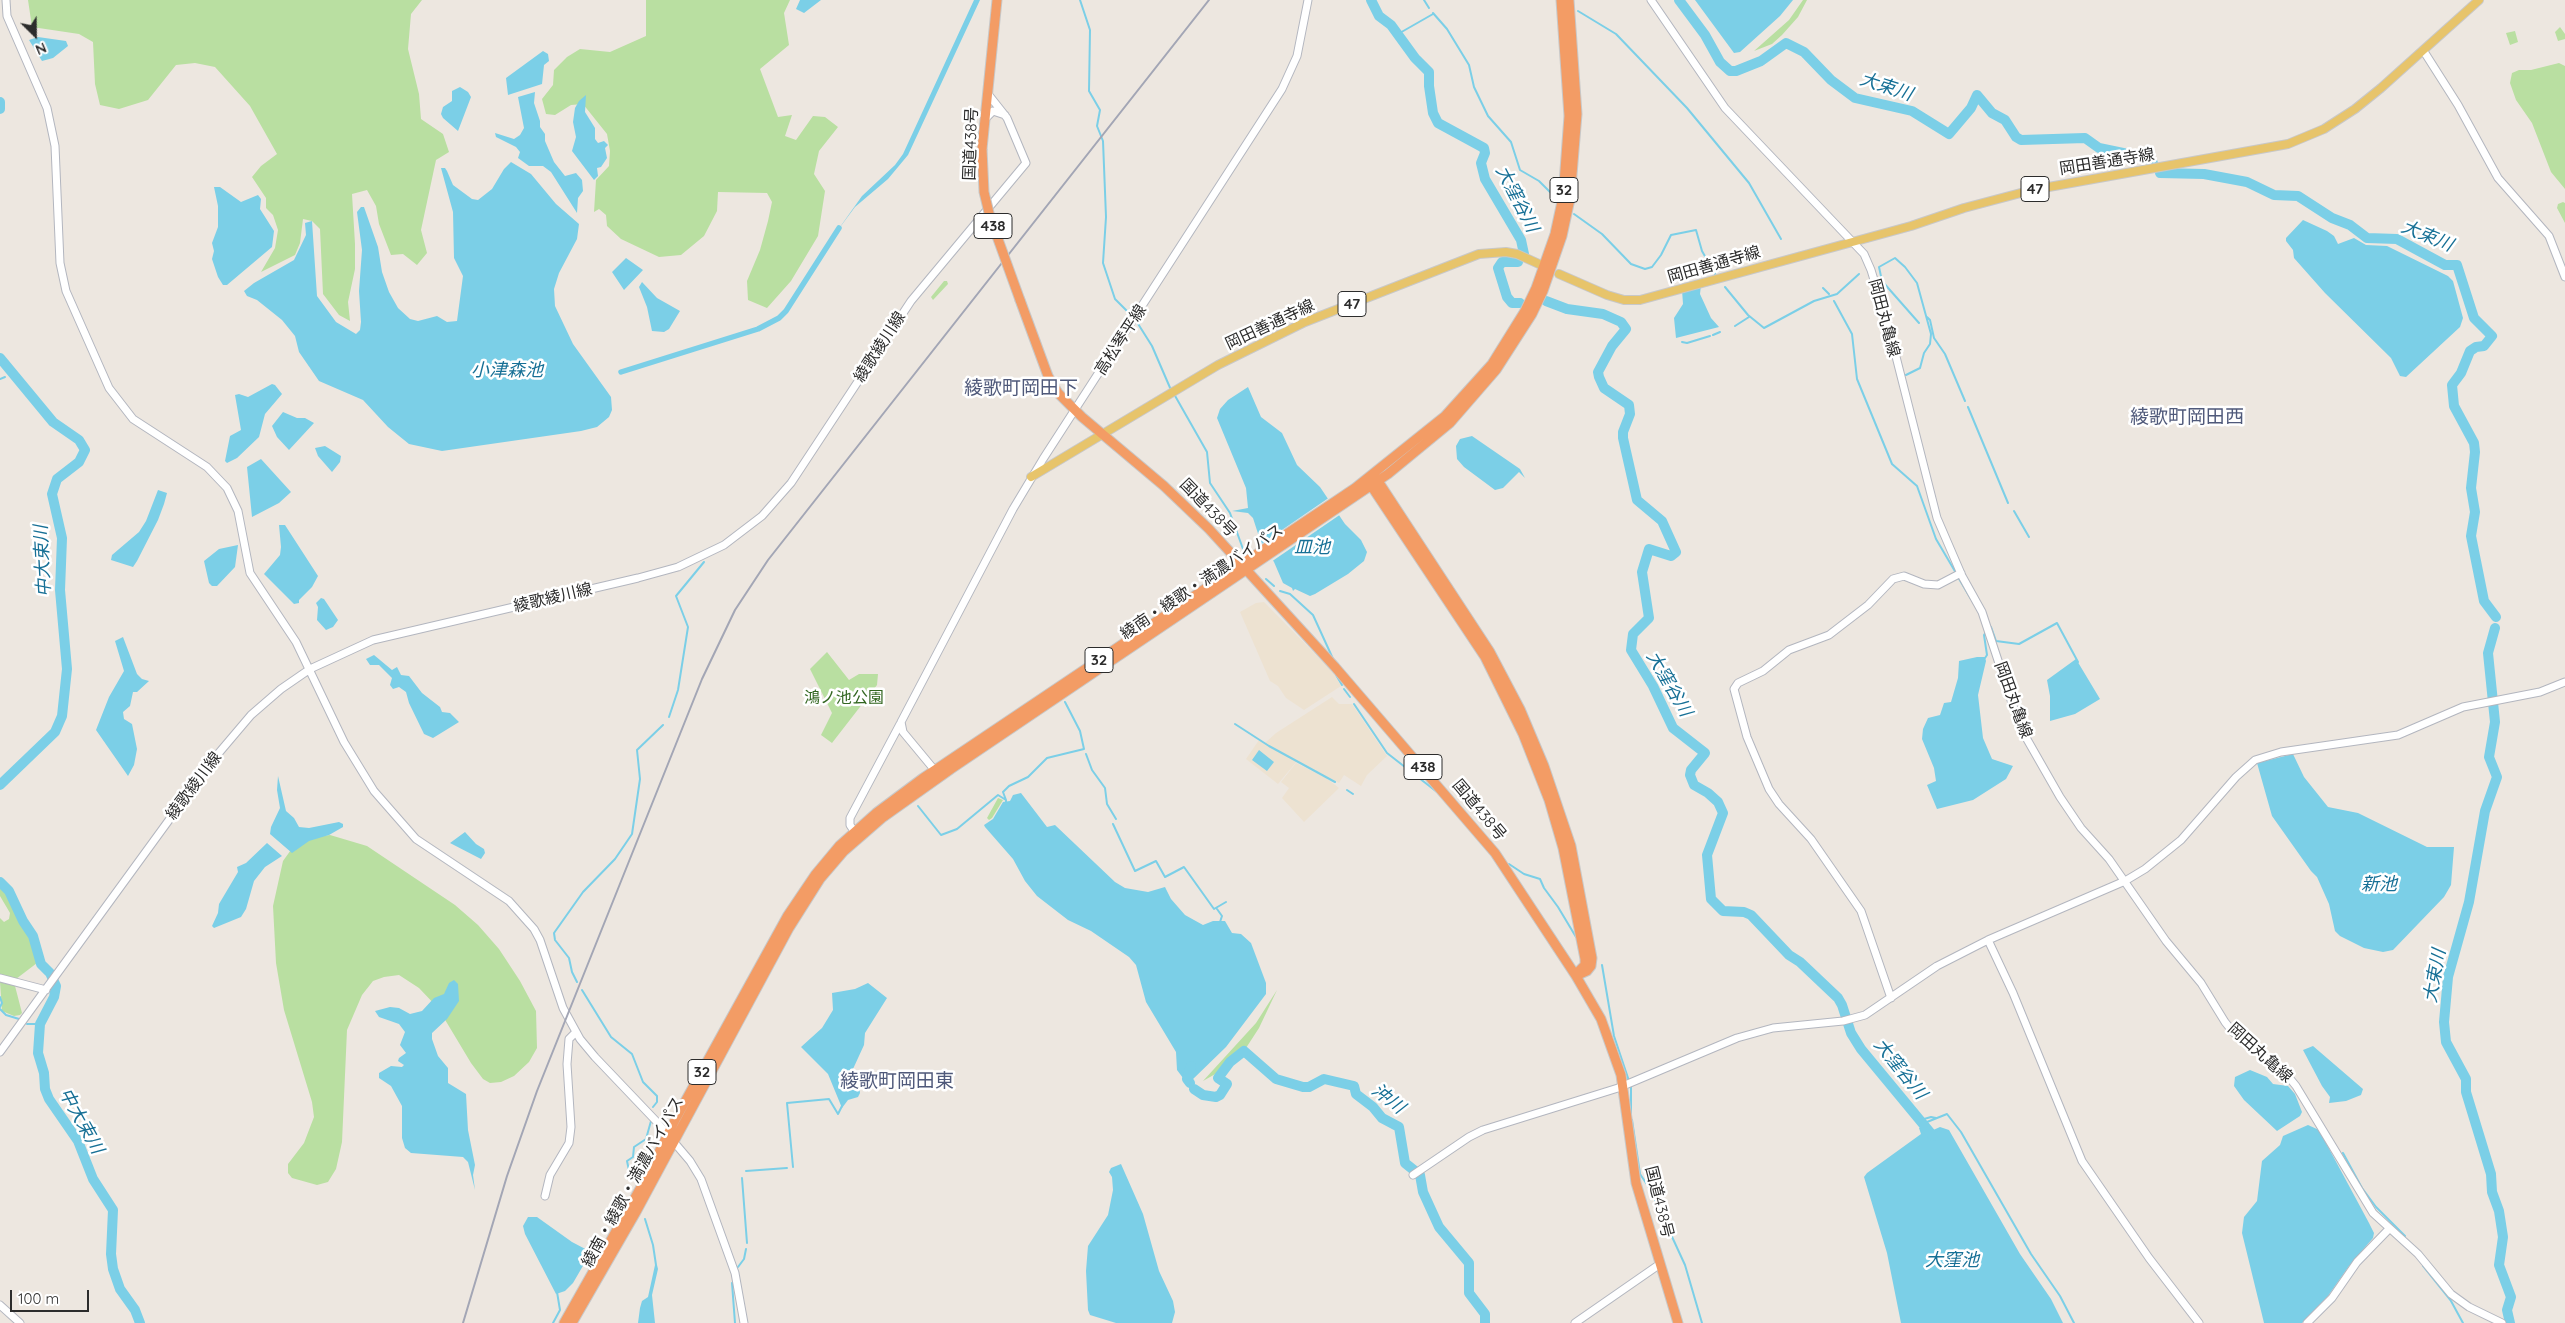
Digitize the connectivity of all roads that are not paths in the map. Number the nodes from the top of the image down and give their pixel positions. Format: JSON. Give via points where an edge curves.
{"nodes":[{"id":1,"x":6,"y":0,"type":"edge"},
{"id":2,"x":997,"y":0,"type":"edge"},
{"id":3,"x":1308,"y":0,"type":"edge"},
{"id":4,"x":1561,"y":0,"type":"edge"},
{"id":5,"x":1569,"y":0,"type":"edge"},
{"id":6,"x":1651,"y":0,"type":"edge"},
{"id":7,"x":2479,"y":0,"type":"edge"},
{"id":8,"x":2422,"y":50,"type":"junction"},
{"id":9,"x":988,"y":94,"type":"junction"},
{"id":10,"x":1005,"y":115,"type":"junction"},
{"id":11,"x":984,"y":121,"type":"junction"},
{"id":12,"x":1854,"y":242,"type":"junction"},
{"id":13,"x":1539,"y":264,"type":"dead end"},
{"id":14,"x":1559,"y":274,"type":"dead end"},
{"id":15,"x":2565,"y":277,"type":"edge"},
{"id":16,"x":1075,"y":410,"type":"junction"},
{"id":17,"x":1102,"y":433,"type":"junction"},
{"id":18,"x":1031,"y":477,"type":"junction"},
{"id":19,"x":1372,"y":480,"type":"junction"},
{"id":20,"x":1243,"y":568,"type":"junction"},
{"id":21,"x":1958,"y":574,"type":"junction"},
{"id":22,"x":310,"y":668,"type":"junction"},
{"id":23,"x":2565,"y":682,"type":"edge"},
{"id":24,"x":900,"y":724,"type":"junction"},
{"id":25,"x":938,"y":773,"type":"junction"},
{"id":26,"x":854,"y":831,"type":"junction"},
{"id":27,"x":2125,"y":881,"type":"junction"},
{"id":28,"x":1988,"y":940,"type":"junction"},
{"id":29,"x":1576,"y":976,"type":"junction"},
{"id":30,"x":0,"y":978,"type":"edge"},
{"id":31,"x":46,"y":990,"type":"junction"},
{"id":32,"x":1891,"y":998,"type":"junction"},
{"id":33,"x":576,"y":1032,"type":"junction"},
{"id":34,"x":0,"y":1052,"type":"edge"},
{"id":35,"x":1628,"y":1084,"type":"junction"},
{"id":36,"x":671,"y":1138,"type":"junction"},
{"id":37,"x":1416,"y":1173,"type":"dead end"},
{"id":38,"x":545,"y":1196,"type":"dead end"},
{"id":39,"x":2389,"y":1229,"type":"junction"},
{"id":40,"x":1660,"y":1264,"type":"junction"},
{"id":41,"x":0,"y":1305,"type":"edge"},
{"id":42,"x":20,"y":1323,"type":"edge"},
{"id":43,"x":564,"y":1323,"type":"edge"},
{"id":44,"x":572,"y":1323,"type":"edge"},
{"id":45,"x":744,"y":1323,"type":"edge"},
{"id":46,"x":1575,"y":1323,"type":"edge"},
{"id":47,"x":1678,"y":1323,"type":"edge"},
{"id":48,"x":2200,"y":1323,"type":"edge"},
{"id":49,"x":2307,"y":1323,"type":"edge"},
{"id":50,"x":2502,"y":1323,"type":"edge"}],
"edges":[{"from":1,"to":22,"type":"street","via":[[7,16],[47,108],[55,146],[60,263],[66,291],[104,379],[133,419],[207,467],[227,488],[238,511],[250,573],[284,622]]},
{"from":2,"to":9,"type":"highway","name":"国道438号","number":"438"},
{"from":3,"to":16,"type":"street","name":"高松琴平線","via":[[1297,56],[1282,89]]},
{"from":4,"to":19,"type":"highway","name":"綾南・綾歌・満濃バイパス","number":"32","via":[[1568,80],[1569,144],[1563,197],[1546,263],[1525,311],[1478,381],[1445,416]]},
{"from":5,"to":19,"type":"highway","name":"綾南・綾歌・満濃バイパス","number":"32","via":[[1576,80],[1576,145],[1562,236],[1543,291],[1511,348],[1482,387],[1432,440]]},
{"from":6,"to":12,"type":"street","name":"岡田丸亀線","via":[[1725,108]]},
{"from":7,"to":8,"type":"main road","name":"岡田善通寺線","number":"47"},
{"from":8,"to":12,"type":"main road","name":"岡田善通寺線","number":"47","via":[[2349,113],[2300,140],[2265,150],[2054,184]]},
{"from":8,"to":15,"type":"street","via":[[2498,178],[2549,236]]},
{"from":9,"to":10,"type":"street","name":"綾歌綾川線"},
{"from":9,"to":11,"type":"highway","name":"国道438号","number":"438"},
{"from":10,"to":11,"type":"street","via":[[993,111]]},
{"from":10,"to":22,"type":"street","name":"綾歌綾川線","via":[[1026,162],[911,300],[792,482],[746,529],[724,545],[678,567],[390,635]]},
{"from":11,"to":16,"type":"highway","name":"国道438号","number":"438","bridge":true,"via":[[984,185],[990,217],[1052,384]]},
{"from":12,"to":14,"type":"main road","name":"岡田善通寺線","number":"47","via":[[1640,300],[1607,295]]},
{"from":12,"to":21,"type":"street","name":"岡田丸亀線","via":[[1871,270],[1933,506]]},
{"from":13,"to":17,"type":"main road","name":"岡田善通寺線","number":"47","via":[[1506,252],[1479,254],[1261,342]]},
{"from":16,"to":17,"type":"highway","name":"国道438号","number":"438"},
{"from":16,"to":18,"type":"street","name":"高松琴平線"},
{"from":17,"to":18,"type":"main road","name":"岡田善通寺線","number":"47"},
{"from":17,"to":20,"type":"highway","name":"国道438号","number":"438","via":[[1179,499]]},
{"from":18,"to":24,"type":"street","name":"高松琴平線"},
{"from":19,"to":20,"type":"highway","name":"綾南・綾歌・満濃バイパス","number":"32"},
{"from":19,"to":29,"type":"highway","via":[[1490,652],[1517,703],[1544,766],[1571,846],[1592,958],[1587,971]]},
{"from":20,"to":25,"type":"highway","name":"綾南・綾歌・満濃バイパス","number":"32"},
{"from":20,"to":29,"type":"highway","name":"国道438号","number":"438","via":[[1335,667],[1482,835]]},
{"from":21,"to":27,"type":"street","name":"岡田丸亀線","via":[[1982,612],[2020,727],[2028,742],[2081,828]]},
{"from":21,"to":32,"type":"street","via":[[1934,586],[1904,576],[1893,579],[1868,605],[1829,634],[1789,650],[1763,671],[1738,683],[1734,689],[1747,737],[1769,789],[1778,804],[1811,839],[1861,911]]},
{"from":22,"to":31,"type":"street","name":"綾歌綾川線","via":[[264,703],[230,738]]},
{"from":22,"to":33,"type":"street","via":[[358,767],[405,828],[428,848],[509,901],[528,921],[540,940],[563,1008]]},
{"from":23,"to":27,"type":"street","via":[[2554,688],[2463,707],[2398,735],[2270,754],[2256,760],[2240,772],[2181,840]]},
{"from":24,"to":25,"type":"street","via":[[903,732]]},
{"from":24,"to":26,"type":"street","name":"高松琴平線","via":[[850,818]]},
{"from":25,"to":26,"type":"highway","name":"綾南・綾歌・満濃バイパス","number":"32","via":[[895,797]]},
{"from":25,"to":36,"type":"highway","name":"綾南・綾歌・満濃バイパス","number":"32","via":[[860,835],[820,879]]},
{"from":26,"to":36,"type":"highway","name":"綾南・綾歌・満濃バイパス","number":"32","via":[[814,875],[788,915]]},
{"from":27,"to":28,"type":"street"},
{"from":27,"to":39,"type":"street","name":"岡田丸亀線","via":[[2233,1032],[2296,1086],[2369,1208]]},
{"from":28,"to":32,"type":"street","via":[[1937,966]]},
{"from":28,"to":48,"type":"street","via":[[2082,1161],[2149,1258]]},
{"from":29,"to":35,"type":"highway","name":"国道438号","number":"438","via":[[1604,1024]]},
{"from":30,"to":31,"type":"street"},
{"from":31,"to":34,"type":"street","name":"綾歌綾川線"},
{"from":32,"to":35,"type":"street","via":[[1872,1012],[1846,1020],[1755,1033],[1687,1057]]},
{"from":33,"to":36,"type":"street","via":[[595,1057]]},
{"from":33,"to":38,"type":"street","via":[[569,1039],[567,1064],[572,1127],[568,1144],[550,1175]]},
{"from":35,"to":37,"type":"street","via":[[1483,1130]]},
{"from":35,"to":40,"type":"highway","name":"国道438号","number":"438","via":[[1636,1183]]},
{"from":36,"to":43,"type":"highway","name":"綾南・綾歌・満濃バイパス","number":"32"},
{"from":36,"to":44,"type":"highway","name":"綾南・綾歌・満濃バイパス","number":"32"},
{"from":36,"to":45,"type":"street","via":[[690,1161],[708,1194],[735,1273]]},
{"from":39,"to":49,"type":"street"},
{"from":39,"to":50,"type":"street","name":"岡田丸亀線","via":[[2418,1254],[2459,1301]]},
{"from":40,"to":46,"type":"street"},
{"from":40,"to":47,"type":"highway","name":"国道438号","number":"438"},
{"from":41,"to":42,"type":"street"}]}
